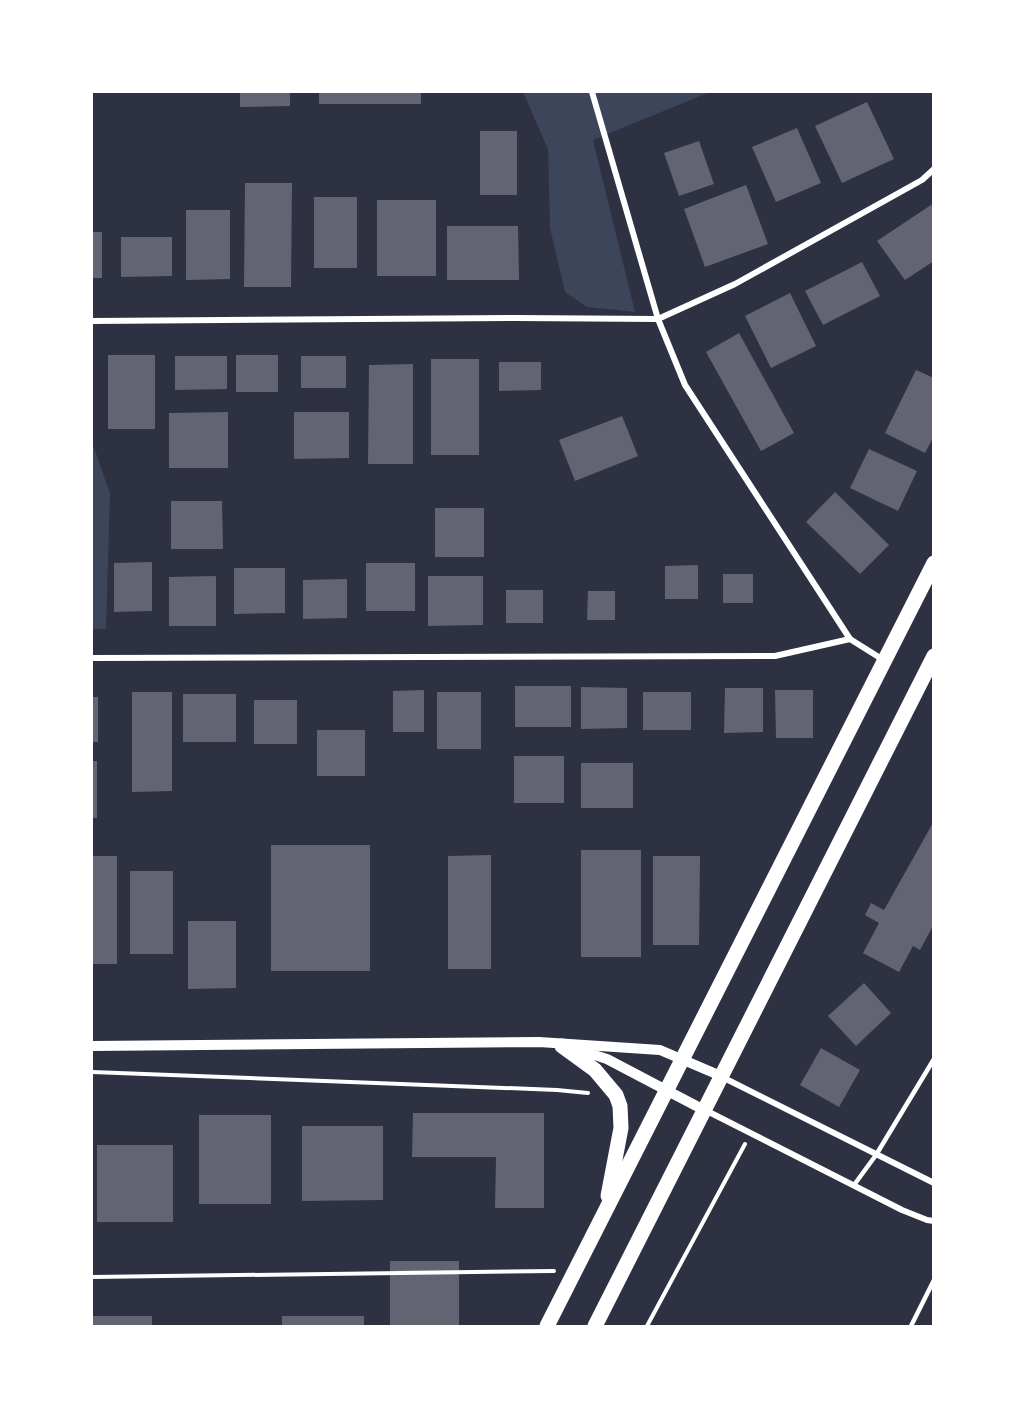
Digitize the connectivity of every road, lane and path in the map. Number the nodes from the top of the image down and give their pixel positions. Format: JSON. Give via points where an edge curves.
{"nodes":[{"id":1,"x":592,"y":92,"type":"edge"},
{"id":2,"x":933,"y":169,"type":"edge"},
{"id":3,"x":658,"y":319,"type":"junction"},
{"id":4,"x":92,"y":321,"type":"edge"},
{"id":5,"x":933,"y":563,"type":"edge"},
{"id":6,"x":850,"y":639,"type":"junction"},
{"id":7,"x":933,"y":656,"type":"edge"},
{"id":8,"x":92,"y":658,"type":"edge"},
{"id":9,"x":885,"y":661,"type":"junction"},
{"id":10,"x":539,"y":1042,"type":"junction"},
{"id":11,"x":92,"y":1046,"type":"edge"},
{"id":12,"x":562,"y":1046,"type":"junction"},
{"id":13,"x":933,"y":1059,"type":"edge"},
{"id":14,"x":683,"y":1060,"type":"junction"},
{"id":15,"x":92,"y":1072,"type":"edge"},
{"id":16,"x":721,"y":1076,"type":"junction"},
{"id":17,"x":667,"y":1090,"type":"junction"},
{"id":18,"x":616,"y":1095,"type":"junction"},
{"id":19,"x":704,"y":1110,"type":"junction"},
{"id":20,"x":751,"y":1133,"type":"junction"},
{"id":21,"x":876,"y":1155,"type":"junction"},
{"id":22,"x":933,"y":1183,"type":"edge"},
{"id":23,"x":854,"y":1185,"type":"junction"},
{"id":24,"x":604,"y":1216,"type":"junction"},
{"id":25,"x":933,"y":1221,"type":"edge"},
{"id":26,"x":576,"y":1270,"type":"junction"},
{"id":27,"x":92,"y":1277,"type":"edge"},
{"id":28,"x":933,"y":1280,"type":"edge"},
{"id":29,"x":547,"y":1326,"type":"edge"},
{"id":30,"x":595,"y":1326,"type":"edge"},
{"id":31,"x":647,"y":1326,"type":"edge"},
{"id":32,"x":911,"y":1326,"type":"edge"}],
"edges":[{"from":1,"to":3,"type":"street"},
{"from":2,"to":3,"type":"street","via":[[922,180],[735,285]]},
{"from":3,"to":4,"type":"street"},
{"from":3,"to":6,"type":"street","via":[[685,386]]},
{"from":5,"to":9,"type":"main road"},
{"from":6,"to":8,"type":"street","via":[[776,656]]},
{"from":6,"to":9,"type":"street"},
{"from":7,"to":16,"type":"main road"},
{"from":9,"to":14,"type":"main road"},
{"from":10,"to":11,"type":"street"},
{"from":10,"to":12,"type":"street"},
{"from":10,"to":14,"type":"street","via":[[660,1050]]},
{"from":12,"to":17,"type":"street","via":[[607,1059]]},
{"from":12,"to":18,"type":"main road","via":[[595,1070]]},
{"from":13,"to":21,"type":"lane"},
{"from":14,"to":16,"type":"street"},
{"from":14,"to":17,"type":"main road"},
{"from":15,"to":18,"type":"path"},
{"from":16,"to":19,"type":"main road"},
{"from":16,"to":21,"type":"street"},
{"from":17,"to":19,"type":"street"},
{"from":17,"to":24,"type":"main road"},
{"from":18,"to":24,"type":"main road","via":[[621,1128]]},
{"from":19,"to":20,"type":"street"},
{"from":19,"to":30,"type":"main road"},
{"from":20,"to":23,"type":"street"},
{"from":20,"to":31,"type":"path"},
{"from":21,"to":22,"type":"street"},
{"from":21,"to":23,"type":"lane"},
{"from":23,"to":25,"type":"street"},
{"from":24,"to":26,"type":"main road"},
{"from":26,"to":27,"type":"path"},
{"from":26,"to":29,"type":"main road"},
{"from":28,"to":32,"type":"lane"}]}
